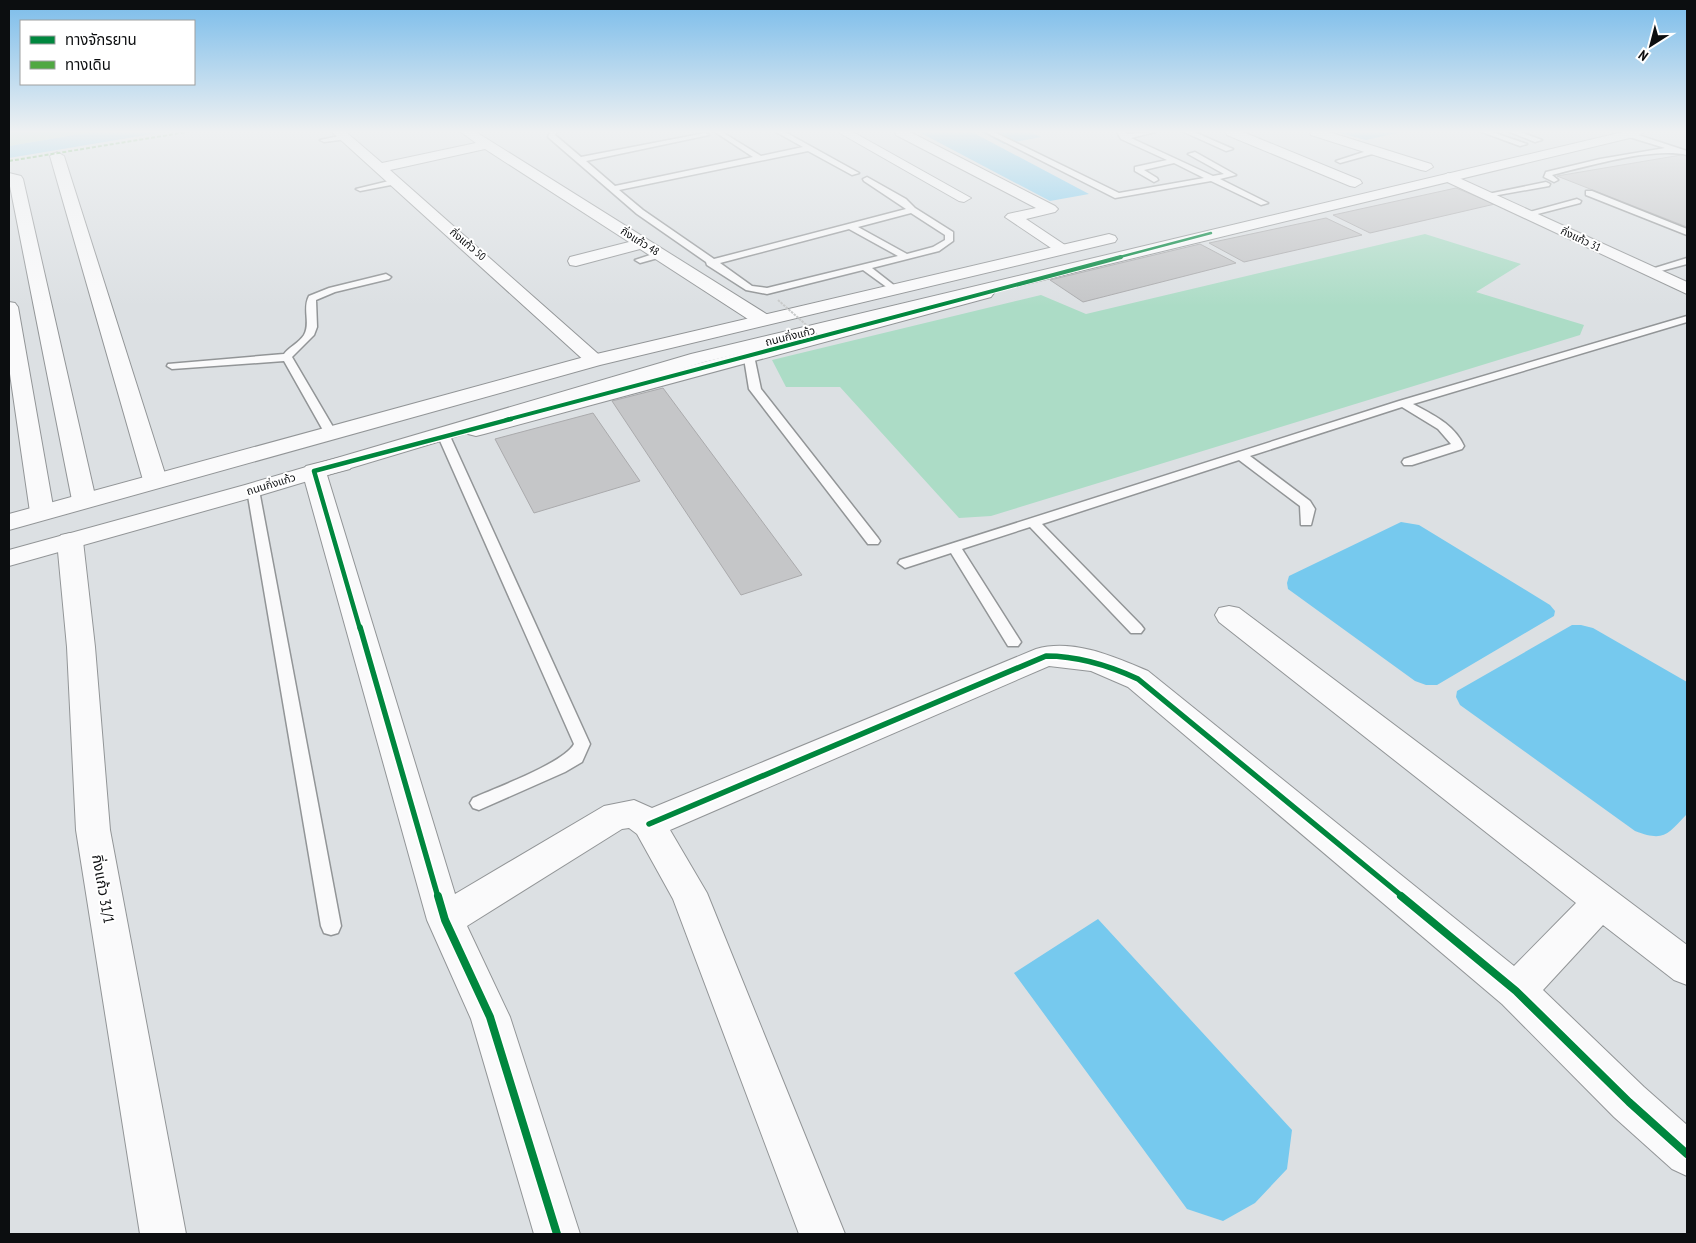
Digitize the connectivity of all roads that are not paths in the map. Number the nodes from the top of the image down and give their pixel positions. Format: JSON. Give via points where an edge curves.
{"nodes":[{"id":1,"x":18,"y":190,"type":"edge"},
{"id":2,"x":67,"y":190,"type":"edge"},
{"id":3,"x":403,"y":190,"type":"edge"},
{"id":4,"x":559,"y":190,"type":"edge"},
{"id":5,"x":612,"y":190,"type":"edge"},
{"id":6,"x":885,"y":190,"type":"edge"},
{"id":7,"x":949,"y":190,"type":"edge"},
{"id":8,"x":1013,"y":190,"type":"edge"},
{"id":9,"x":1106,"y":190,"type":"edge"},
{"id":10,"x":1154,"y":190,"type":"edge"},
{"id":11,"x":1236,"y":190,"type":"edge"},
{"id":12,"x":1323,"y":190,"type":"edge"},
{"id":13,"x":1366,"y":190,"type":"edge"},
{"id":14,"x":1475,"y":190,"type":"edge"},
{"id":15,"x":1511,"y":190,"type":"edge"},
{"id":16,"x":1589,"y":193,"type":"dead end"},
{"id":17,"x":1486,"y":195,"type":"junction"},
{"id":18,"x":964,"y":198,"type":"dead end"},
{"id":19,"x":1576,"y":201,"type":"dead end"},
{"id":20,"x":1264,"y":203,"type":"junction"},
{"id":21,"x":1235,"y":209,"type":"dead end"},
{"id":22,"x":912,"y":210,"type":"junction"},
{"id":23,"x":1526,"y":214,"type":"junction"},
{"id":24,"x":850,"y":226,"type":"junction"},
{"id":25,"x":1687,"y":232,"type":"edge"},
{"id":26,"x":1130,"y":234,"type":"dead end"},
{"id":27,"x":644,"y":243,"type":"junction"},
{"id":28,"x":1063,"y":249,"type":"junction"},
{"id":29,"x":662,"y":254,"type":"junction"},
{"id":30,"x":906,"y":257,"type":"junction"},
{"id":31,"x":640,"y":260,"type":"dead end"},
{"id":32,"x":576,"y":261,"type":"dead end"},
{"id":33,"x":1687,"y":261,"type":"edge"},
{"id":34,"x":710,"y":263,"type":"junction"},
{"id":35,"x":866,"y":268,"type":"junction"},
{"id":36,"x":1650,"y":271,"type":"junction"},
{"id":37,"x":386,"y":277,"type":"dead end"},
{"id":38,"x":892,"y":288,"type":"junction"},
{"id":39,"x":1687,"y":289,"type":"edge"},
{"id":40,"x":9,"y":307,"type":"edge"},
{"id":41,"x":761,"y":319,"type":"junction"},
{"id":42,"x":1687,"y":319,"type":"edge"},
{"id":43,"x":748,"y":351,"type":"junction"},
{"id":44,"x":287,"y":357,"type":"junction"},
{"id":45,"x":595,"y":360,"type":"junction"},
{"id":46,"x":172,"y":366,"type":"dead end"},
{"id":47,"x":1403,"y":403,"type":"junction"},
{"id":48,"x":330,"y":432,"type":"junction"},
{"id":49,"x":444,"y":436,"type":"junction"},
{"id":50,"x":1240,"y":455,"type":"junction"},
{"id":51,"x":1408,"y":462,"type":"dead end"},
{"id":52,"x":314,"y":471,"type":"junction"},
{"id":53,"x":155,"y":480,"type":"junction"},
{"id":54,"x":253,"y":490,"type":"junction"},
{"id":55,"x":84,"y":500,"type":"junction"},
{"id":56,"x":42,"y":512,"type":"junction"},
{"id":57,"x":9,"y":522,"type":"edge"},
{"id":58,"x":1034,"y":522,"type":"junction"},
{"id":59,"x":1306,"y":522,"type":"dead end"},
{"id":60,"x":70,"y":541,"type":"junction"},
{"id":61,"x":873,"y":541,"type":"dead end"},
{"id":62,"x":955,"y":549,"type":"junction"},
{"id":63,"x":9,"y":558,"type":"edge"},
{"id":64,"x":905,"y":563,"type":"dead end"},
{"id":65,"x":1229,"y":615,"type":"dead end"},
{"id":66,"x":1136,"y":629,"type":"dead end"},
{"id":67,"x":1013,"y":642,"type":"dead end"},
{"id":68,"x":479,"y":803,"type":"dead end"},
{"id":69,"x":649,"y":824,"type":"junction"},
{"id":70,"x":1601,"y":902,"type":"junction"},
{"id":71,"x":445,"y":920,"type":"junction"},
{"id":72,"x":331,"y":926,"type":"dead end"},
{"id":73,"x":1687,"y":967,"type":"edge"},
{"id":74,"x":1516,"y":991,"type":"junction"},
{"id":75,"x":1687,"y":1154,"type":"edge"},
{"id":76,"x":163,"y":1234,"type":"edge"},
{"id":77,"x":557,"y":1234,"type":"edge"},
{"id":78,"x":822,"y":1234,"type":"edge"}],
"edges":[{"from":1,"to":55,"type":"street"},
{"from":2,"to":53,"type":"street"},
{"from":3,"to":45,"type":"street","name":"กิ่งแก้ว 50","via":[[479,254]]},
{"from":4,"to":27,"type":"street","name":"กิ่งแก้ว 48"},
{"from":5,"to":34,"type":"lane"},
{"from":6,"to":22,"type":"lane","via":[[903,200]]},
{"from":7,"to":18,"type":"street"},
{"from":8,"to":28,"type":"street","via":[[1050,209],[1013,217]]},
{"from":9,"to":10,"type":"lane","via":[[1118,196]]},
{"from":11,"to":20,"type":"lane"},
{"from":12,"to":20,"type":"street"},
{"from":13,"to":43,"type":"street","name":"ถนนกิ่งแก้ว"},
{"from":14,"to":17,"type":"street","name":"กิ่งแก้ว 31"},
{"from":15,"to":17,"type":"lane"},
{"from":16,"to":25,"type":"lane"},
{"from":17,"to":23,"type":"street","name":"กิ่งแก้ว 31"},
{"from":19,"to":23,"type":"lane"},
{"from":20,"to":21,"type":"street"},
{"from":22,"to":24,"type":"lane"},
{"from":22,"to":30,"type":"lane","via":[[947,231],[950,238],[946,244]]},
{"from":23,"to":36,"type":"street","name":"กิ่งแก้ว 31"},
{"from":24,"to":30,"type":"lane"},
{"from":24,"to":34,"type":"lane"},
{"from":26,"to":28,"type":"street","name":"ถนนกิ่งแก้ว"},
{"from":27,"to":29,"type":"street","name":"กิ่งแก้ว 48"},
{"from":27,"to":32,"type":"street"},
{"from":28,"to":38,"type":"street","name":"ถนนกิ่งแก้ว"},
{"from":29,"to":31,"type":"lane"},
{"from":29,"to":41,"type":"street","name":"กิ่งแก้ว 48"},
{"from":30,"to":35,"type":"lane"},
{"from":33,"to":36,"type":"lane"},
{"from":34,"to":35,"type":"lane","via":[[758,291]]},
{"from":35,"to":38,"type":"lane"},
{"from":36,"to":39,"type":"street","name":"กิ่งแก้ว 31"},
{"from":37,"to":44,"type":"lane","via":[[312,298],[308,310],[312,329],[304,343]]},
{"from":38,"to":41,"type":"street","name":"ถนนกิ่งแก้ว"},
{"from":40,"to":56,"type":"street"},
{"from":41,"to":45,"type":"street","name":"ถนนกิ่งแก้ว"},
{"from":42,"to":47,"type":"lane"},
{"from":43,"to":49,"type":"street","name":"ถนนกิ่งแก้ว"},
{"from":43,"to":61,"type":"lane","via":[[755,389]]},
{"from":44,"to":46,"type":"lane","via":[[262,362]]},
{"from":44,"to":48,"type":"lane"},
{"from":45,"to":48,"type":"street","name":"ถนนกิ่งแก้ว"},
{"from":47,"to":50,"type":"lane"},
{"from":47,"to":51,"type":"lane","via":[[1441,426],[1456,438],[1458,446]]},
{"from":48,"to":53,"type":"street","name":"ถนนกิ่งแก้ว"},
{"from":49,"to":52,"type":"street","name":"ถนนกิ่งแก้ว"},
{"from":49,"to":68,"type":"lane","via":[[582,744],[576,757],[559,767]]},
{"from":50,"to":58,"type":"lane"},
{"from":50,"to":59,"type":"lane","via":[[1305,504],[1308,509]]},
{"from":52,"to":54,"type":"street","name":"ถนนกิ่งแก้ว"},
{"from":52,"to":71,"type":"street"},
{"from":53,"to":55,"type":"street","name":"ถนนกิ่งแก้ว"},
{"from":54,"to":60,"type":"street","name":"ถนนกิ่งแก้ว"},
{"from":54,"to":72,"type":"lane"},
{"from":55,"to":56,"type":"street","name":"ถนนกิ่งแก้ว"},
{"from":56,"to":57,"type":"street","name":"ถนนกิ่งแก้ว"},
{"from":58,"to":62,"type":"lane"},
{"from":58,"to":66,"type":"lane"},
{"from":60,"to":63,"type":"street","name":"ถนนกิ่งแก้ว"},
{"from":60,"to":76,"type":"street","name":"กิ่งแก้ว 31/1","via":[[81,646],[92,830]]},
{"from":62,"to":64,"type":"lane"},
{"from":62,"to":67,"type":"lane"},
{"from":65,"to":70,"type":"street"},
{"from":69,"to":71,"type":"street","via":[[634,814],[616,816]]},
{"from":69,"to":74,"type":"street","via":[[1046,656],[1072,655],[1110,666],[1138,679]]},
{"from":69,"to":78,"type":"street","via":[[689,893]]},
{"from":70,"to":73,"type":"street"},
{"from":70,"to":74,"type":"street"},
{"from":71,"to":77,"type":"street","via":[[490,1017]]},
{"from":74,"to":75,"type":"street"}]}
